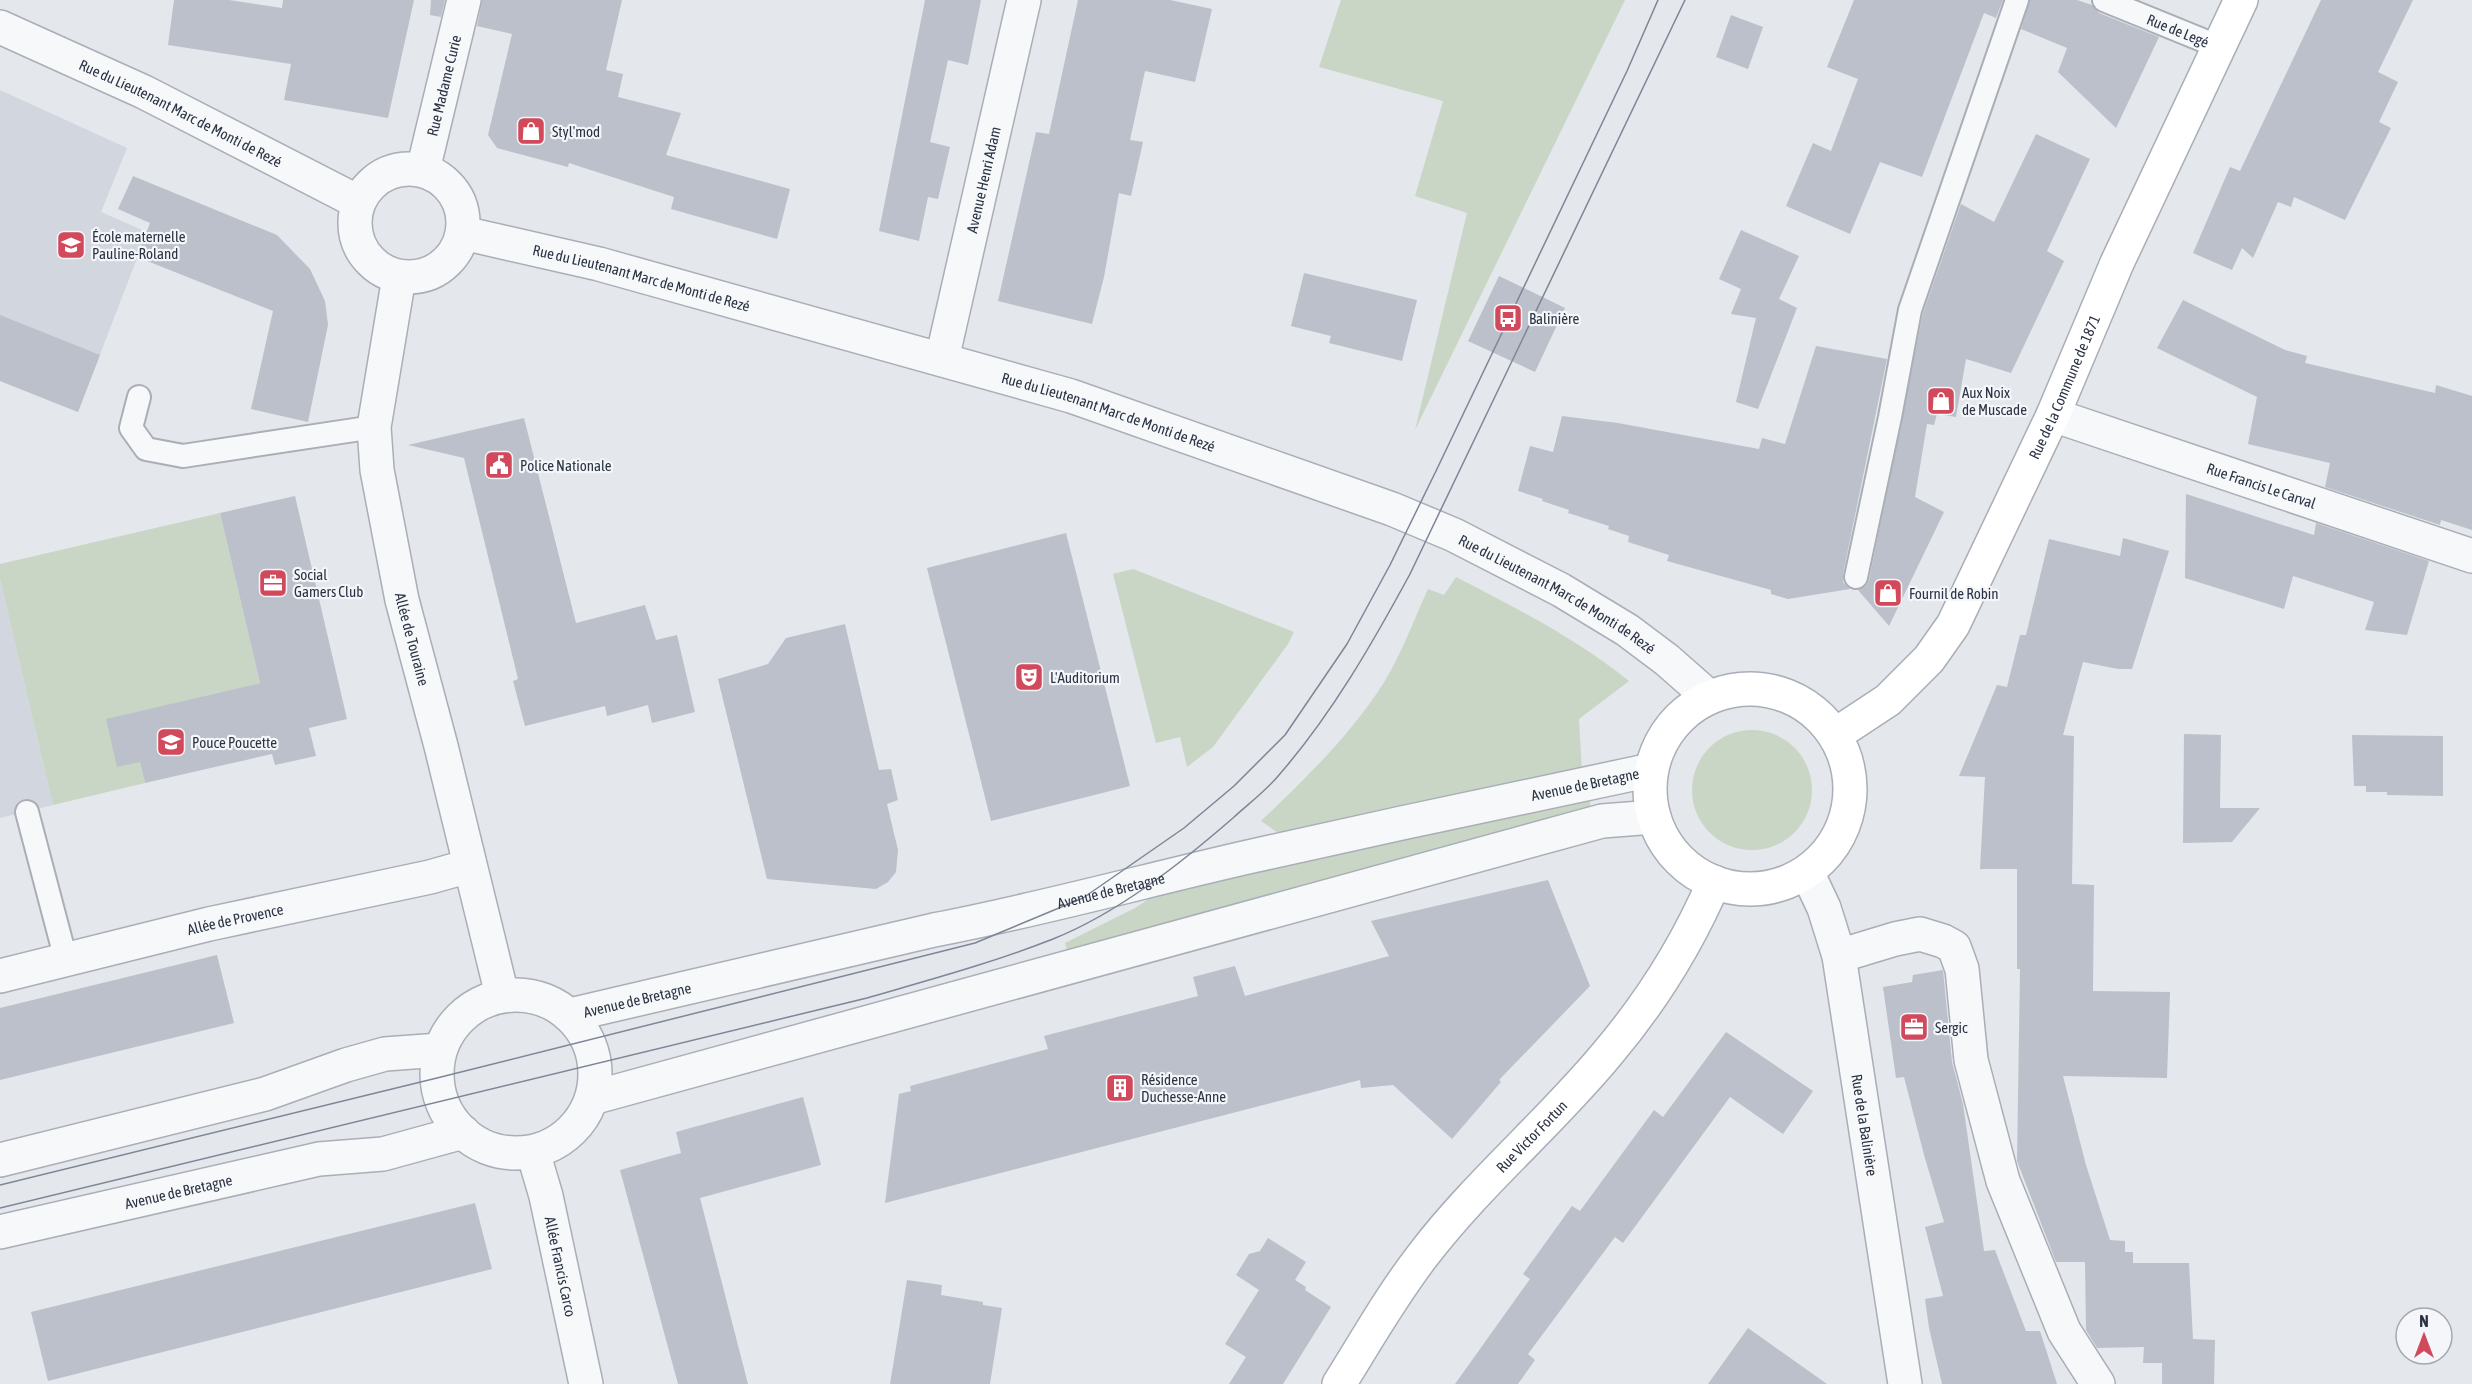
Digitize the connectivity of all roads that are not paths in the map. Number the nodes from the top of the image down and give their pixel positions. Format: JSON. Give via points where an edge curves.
{"nodes":[{"id":1,"x":464,"y":0,"type":"edge"},
{"id":2,"x":1024,"y":0,"type":"edge"},
{"id":3,"x":2017,"y":0,"type":"edge"},
{"id":4,"x":2104,"y":0,"type":"edge"},
{"id":5,"x":2241,"y":0,"type":"edge"},
{"id":6,"x":0,"y":27,"type":"edge"},
{"id":7,"x":2217,"y":46,"type":"junction"},
{"id":8,"x":423,"y":170,"type":"junction"},
{"id":9,"x":358,"y":202,"type":"junction"},
{"id":10,"x":463,"y":233,"type":"junction"},
{"id":11,"x":399,"y":277,"type":"junction"},
{"id":12,"x":942,"y":359,"type":"junction"},
{"id":13,"x":139,"y":397,"type":"dead end"},
{"id":14,"x":2052,"y":415,"type":"junction"},
{"id":15,"x":374,"y":427,"type":"junction"},
{"id":16,"x":2472,"y":556,"type":"edge"},
{"id":17,"x":1856,"y":578,"type":"dead end"},
{"id":18,"x":1710,"y":697,"type":"junction"},
{"id":19,"x":1835,"y":735,"type":"junction"},
{"id":20,"x":1651,"y":770,"type":"junction"},
{"id":21,"x":27,"y":812,"type":"dead end"},
{"id":22,"x":1654,"y":817,"type":"junction"},
{"id":23,"x":469,"y":866,"type":"junction"},
{"id":24,"x":1807,"y":872,"type":"junction"},
{"id":25,"x":1714,"y":882,"type":"junction"},
{"id":26,"x":1839,"y":956,"type":"junction"},
{"id":27,"x":66,"y":960,"type":"junction"},
{"id":28,"x":0,"y":976,"type":"edge"},
{"id":29,"x":502,"y":995,"type":"junction"},
{"id":30,"x":570,"y":1015,"type":"junction"},
{"id":31,"x":440,"y":1050,"type":"junction"},
{"id":32,"x":592,"y":1098,"type":"junction"},
{"id":33,"x":463,"y":1132,"type":"junction"},
{"id":34,"x":533,"y":1152,"type":"junction"},
{"id":35,"x":0,"y":1160,"type":"edge"},
{"id":36,"x":0,"y":1232,"type":"edge"},
{"id":37,"x":586,"y":1384,"type":"edge"},
{"id":38,"x":1339,"y":1384,"type":"edge"},
{"id":39,"x":1905,"y":1384,"type":"edge"},
{"id":40,"x":2098,"y":1384,"type":"edge"}],
"edges":[{"from":1,"to":8,"type":"street","name":"Rue Madame Curie"},
{"from":2,"to":12,"type":"street","name":"Avenue Henri Adam"},
{"from":3,"to":17,"type":"lane","via":[[1910,310]]},
{"from":4,"to":7,"type":"lane","name":"Rue de Legé"},
{"from":5,"to":7,"type":"street","name":"Rue de la Commune de 1871"},
{"from":6,"to":9,"type":"street","name":"Rue du Lieutenant Marc de Monti de Rezé","via":[[144,92]]},
{"from":7,"to":14,"type":"street","name":"Rue de la Commune de 1871"},
{"from":8,"to":9,"type":"street","via":[[392,171],[372,184]]},
{"from":8,"to":10,"type":"street","via":[[438,177],[455,194],[463,217]]},
{"from":9,"to":11,"type":"street","via":[[354,218],[361,250],[370,263]]},
{"from":10,"to":11,"type":"street","via":[[458,250],[447,263],[416,278]]},
{"from":10,"to":12,"type":"street","name":"Rue du Lieutenant Marc de Monti de Rezé","via":[[599,264]]},
{"from":11,"to":15,"type":"street","name":"Allée de Touraine"},
{"from":12,"to":18,"type":"street","name":"Rue du Lieutenant Marc de Monti de Rezé","via":[[1071,396],[1432,525],[1561,590],[1627,630]]},
{"from":13,"to":15,"type":"lane","via":[[131,428],[146,449],[183,456]]},
{"from":14,"to":16,"type":"street","name":"Rue Francis Le Carval"},
{"from":14,"to":19,"type":"street","name":"Rue de la Commune de 1871","via":[[1953,625],[1929,659],[1888,700]]},
{"from":15,"to":23,"type":"street","name":"Allée de Touraine","via":[[383,510],[402,600]]},
{"from":18,"to":19,"type":"street","via":[[1739,689],[1792,697],[1806,705]]},
{"from":18,"to":20,"type":"street","via":[[1670,728]]},
{"from":19,"to":24,"type":"street","via":[[1847,761],[1850,802],[1843,828],[1830,850]]},
{"from":20,"to":22,"type":"street"},
{"from":20,"to":30,"type":"street","name":"Avenue de Bretagne","via":[[1248,857]]},
{"from":21,"to":27,"type":"lane"},
{"from":22,"to":25,"type":"street","via":[[1671,850],[1692,871]]},
{"from":22,"to":32,"type":"street","via":[[1602,821]]},
{"from":23,"to":27,"type":"street","name":"Allée de Provence"},
{"from":23,"to":29,"type":"street","name":"Allée de Touraine"},
{"from":24,"to":25,"type":"street","via":[[1761,889]]},
{"from":24,"to":26,"type":"street","name":"Rue de la Balinière","via":[[1824,908]]},
{"from":25,"to":38,"type":"street","name":"Rue Victor Fortun","via":[[1687,939],[1638,1016],[1423,1255]]},
{"from":26,"to":39,"type":"street","name":"Rue de la Balinière"},
{"from":26,"to":40,"type":"street","via":[[1920,934],[1954,947],[1962,969],[1971,1060],[2003,1181],[2064,1331]]},
{"from":27,"to":28,"type":"street","name":"Allée de Provence"},
{"from":29,"to":30,"type":"street","via":[[535,997]]},
{"from":29,"to":31,"type":"street","via":[[482,1001],[464,1014],[449,1030]]},
{"from":30,"to":32,"type":"street","via":[[593,1052],[596,1078]]},
{"from":31,"to":33,"type":"street","via":[[439,1095],[450,1118]]},
{"from":31,"to":35,"type":"street","via":[[385,1054],[265,1094]]},
{"from":32,"to":34,"type":"street","via":[[577,1125],[561,1139]]},
{"from":33,"to":34,"type":"street","via":[[473,1141],[498,1151]]},
{"from":33,"to":36,"type":"street","name":"Avenue de Bretagne","via":[[383,1154],[319,1159]]},
{"from":34,"to":37,"type":"street","name":"Allée Francis Carco"}]}
